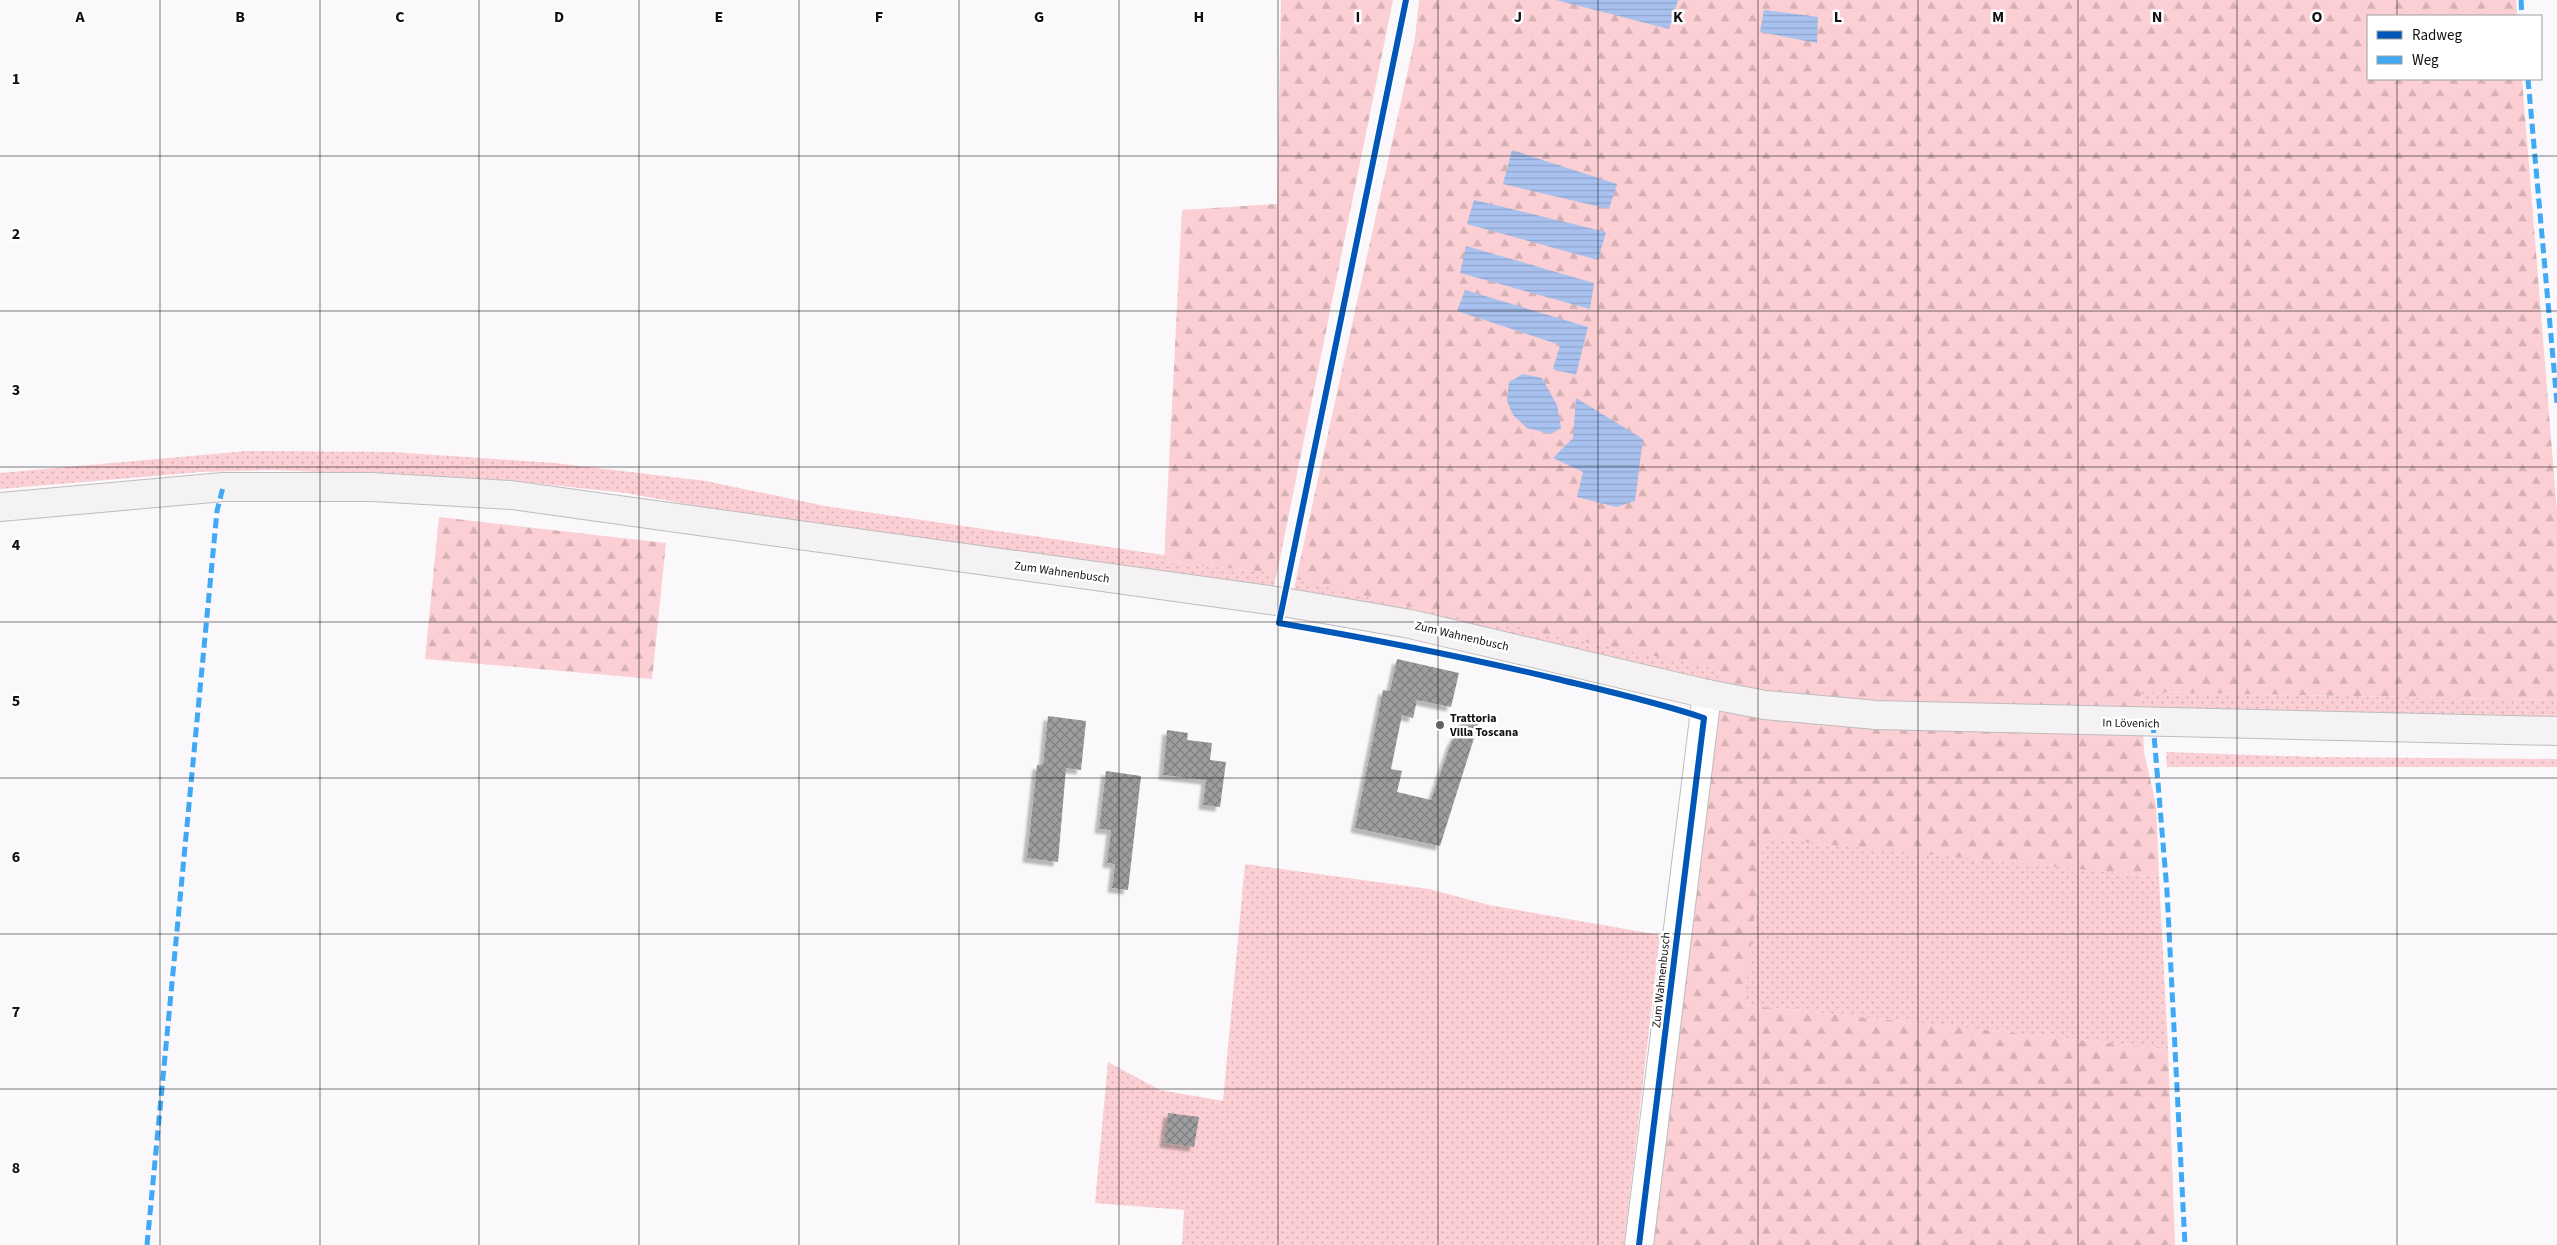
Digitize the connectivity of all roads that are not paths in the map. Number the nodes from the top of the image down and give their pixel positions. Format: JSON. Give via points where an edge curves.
{"nodes":[{"id":1,"x":0,"y":507,"type":"edge"},
{"id":2,"x":1707,"y":694,"type":"junction"},
{"id":3,"x":2557,"y":732,"type":"edge"},
{"id":4,"x":1639,"y":1245,"type":"edge"}],
"edges":[{"from":1,"to":2,"type":"main road","name":"Zum Wahnenbusch","via":[[223,487],[372,487],[511,494],[1275,600],[1410,624]]},
{"from":2,"to":3,"type":"main road","name":"In Lövenich","via":[[1765,705],[1876,715]]},
{"from":2,"to":4,"type":"street","name":"Zum Wahnenbusch"}]}
